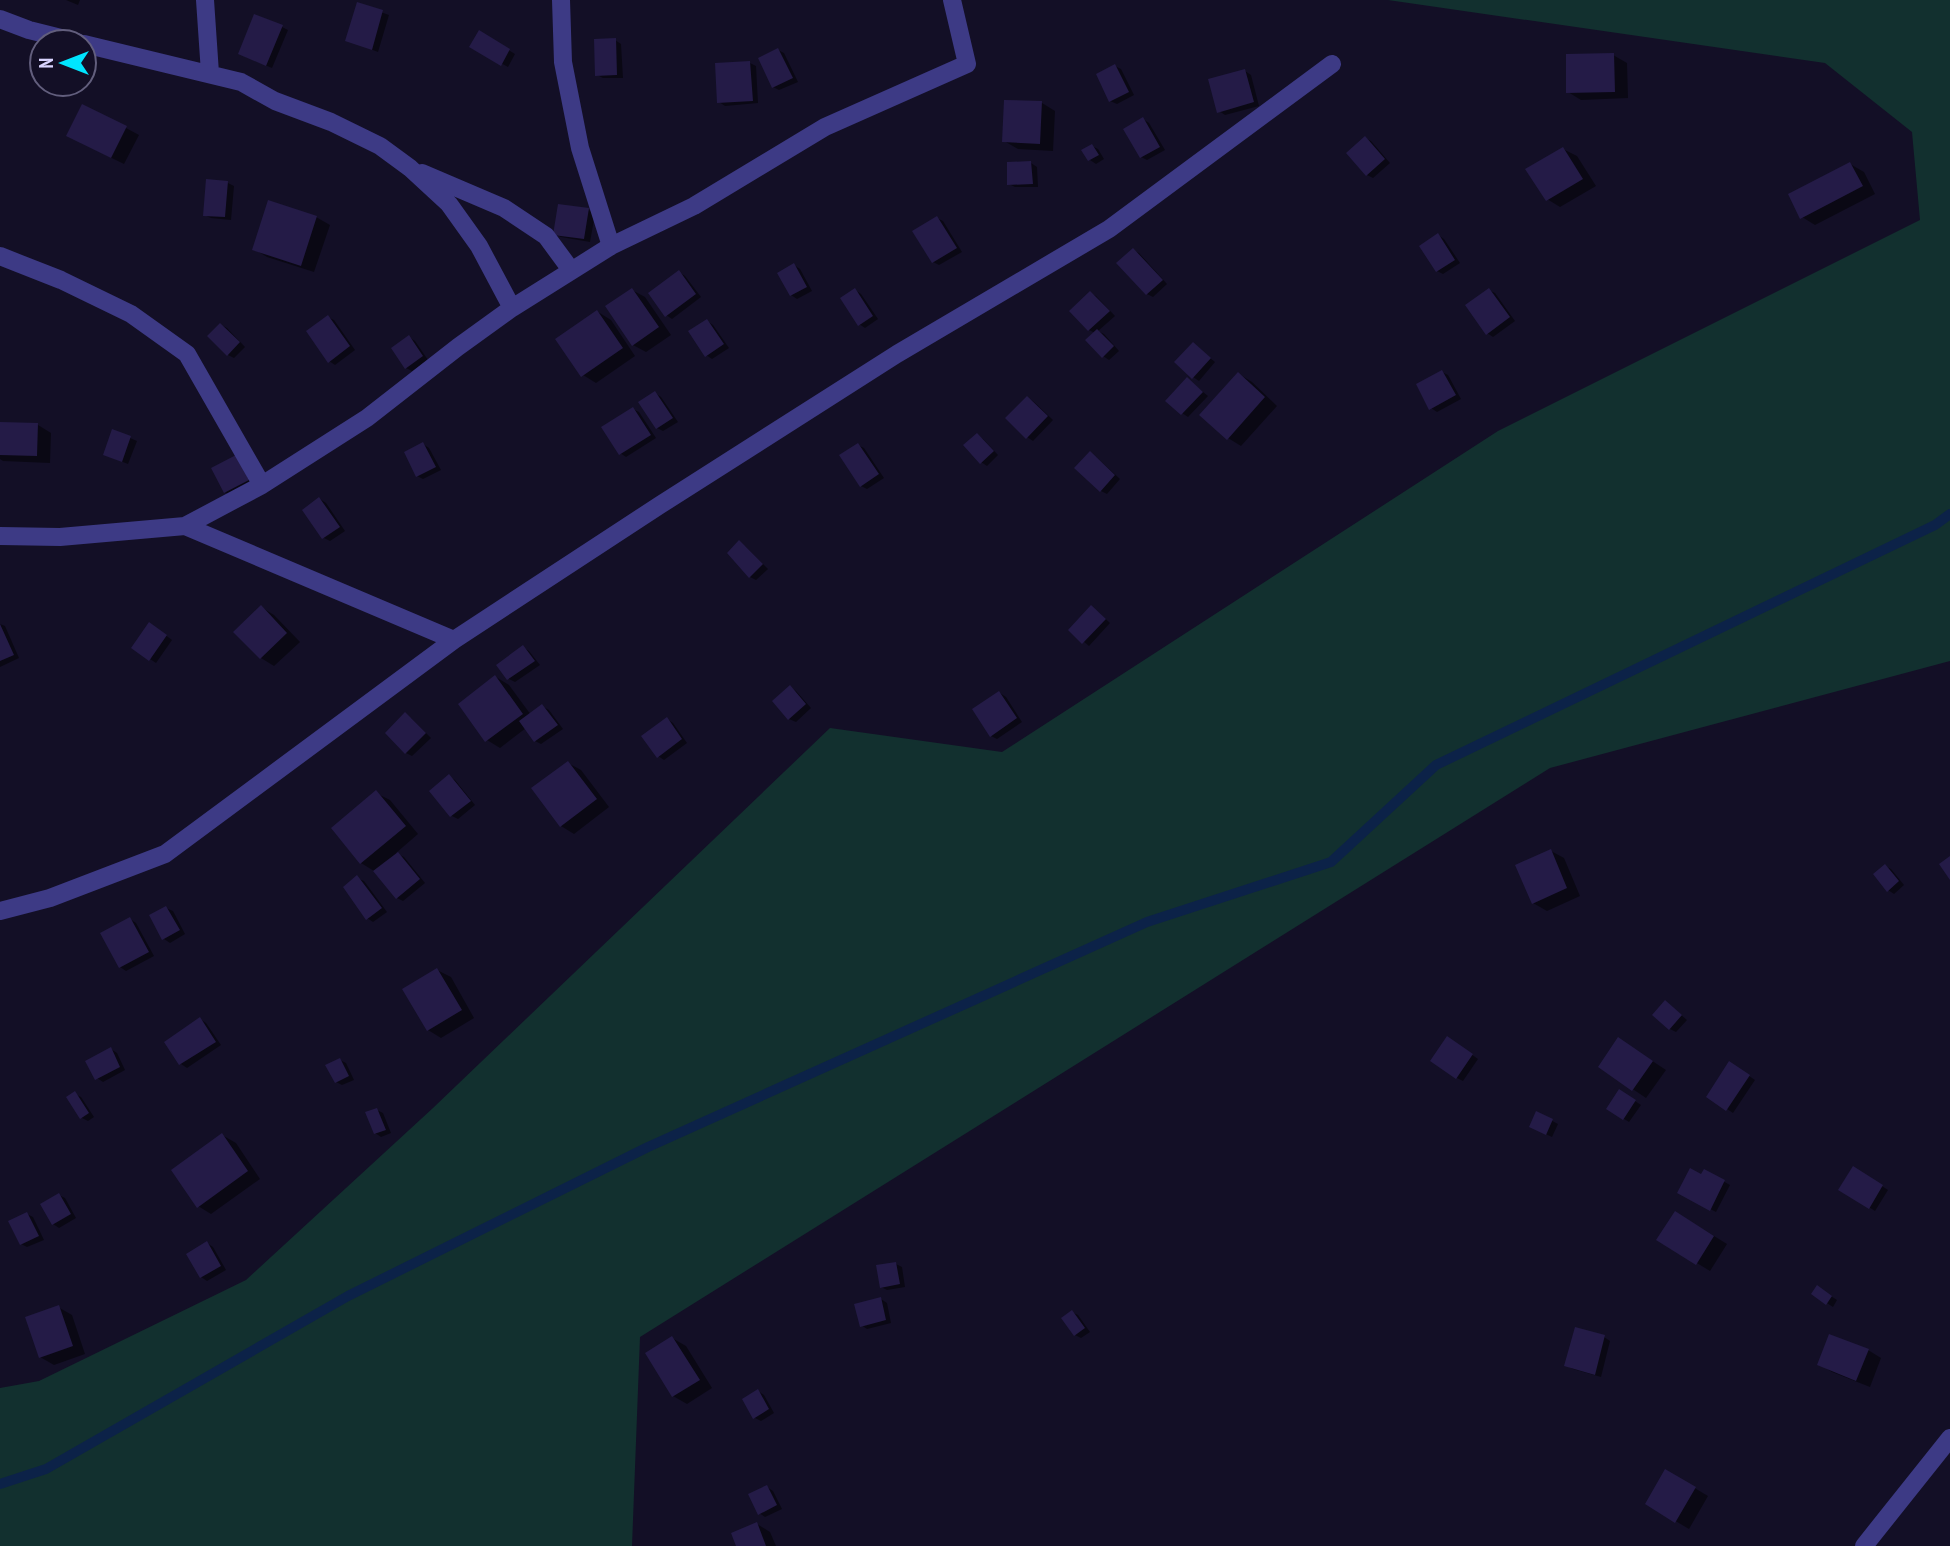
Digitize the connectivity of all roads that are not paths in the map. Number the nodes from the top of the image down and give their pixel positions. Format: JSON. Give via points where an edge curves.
{"nodes":[{"id":1,"x":205,"y":0,"type":"edge"},
{"id":2,"x":561,"y":0,"type":"edge"},
{"id":3,"x":952,"y":0,"type":"edge"},
{"id":4,"x":0,"y":19,"type":"edge"},
{"id":5,"x":28,"y":30,"type":"edge"},
{"id":6,"x":98,"y":47,"type":"edge"},
{"id":7,"x":1332,"y":64,"type":"dead end"},
{"id":8,"x":210,"y":73,"type":"junction"},
{"id":9,"x":410,"y":168,"type":"junction"},
{"id":10,"x":611,"y":247,"type":"junction"},
{"id":11,"x":0,"y":256,"type":"edge"},
{"id":12,"x":571,"y":270,"type":"junction"},
{"id":13,"x":512,"y":308,"type":"junction"},
{"id":14,"x":262,"y":485,"type":"junction"},
{"id":15,"x":185,"y":526,"type":"junction"},
{"id":16,"x":0,"y":536,"type":"edge"},
{"id":17,"x":454,"y":640,"type":"junction"},
{"id":18,"x":0,"y":911,"type":"edge"},
{"id":19,"x":1950,"y":1438,"type":"edge"},
{"id":20,"x":1864,"y":1546,"type":"edge"}],
"edges":[{"from":1,"to":8,"type":"street"},
{"from":2,"to":10,"type":"street","via":[[563,62],[575,124]]},
{"from":3,"to":10,"type":"street","via":[[967,64],[825,127],[694,206]]},
{"from":4,"to":5,"type":"street"},
{"from":6,"to":8,"type":"street"},
{"from":7,"to":17,"type":"street","via":[[1109,229],[897,354]]},
{"from":8,"to":9,"type":"street","via":[[331,122],[380,146]]},
{"from":9,"to":12,"type":"street","via":[[504,208],[547,236]]},
{"from":9,"to":13,"type":"street","via":[[449,204],[479,246]]},
{"from":10,"to":12,"type":"street"},
{"from":11,"to":14,"type":"street","via":[[131,314],[187,354]]},
{"from":12,"to":13,"type":"street"},
{"from":13,"to":14,"type":"street","via":[[368,418]]},
{"from":14,"to":15,"type":"street"},
{"from":15,"to":16,"type":"street","via":[[60,537]]},
{"from":15,"to":17,"type":"street"},
{"from":17,"to":18,"type":"street","via":[[165,854],[50,898]]},
{"from":19,"to":20,"type":"street"}]}
